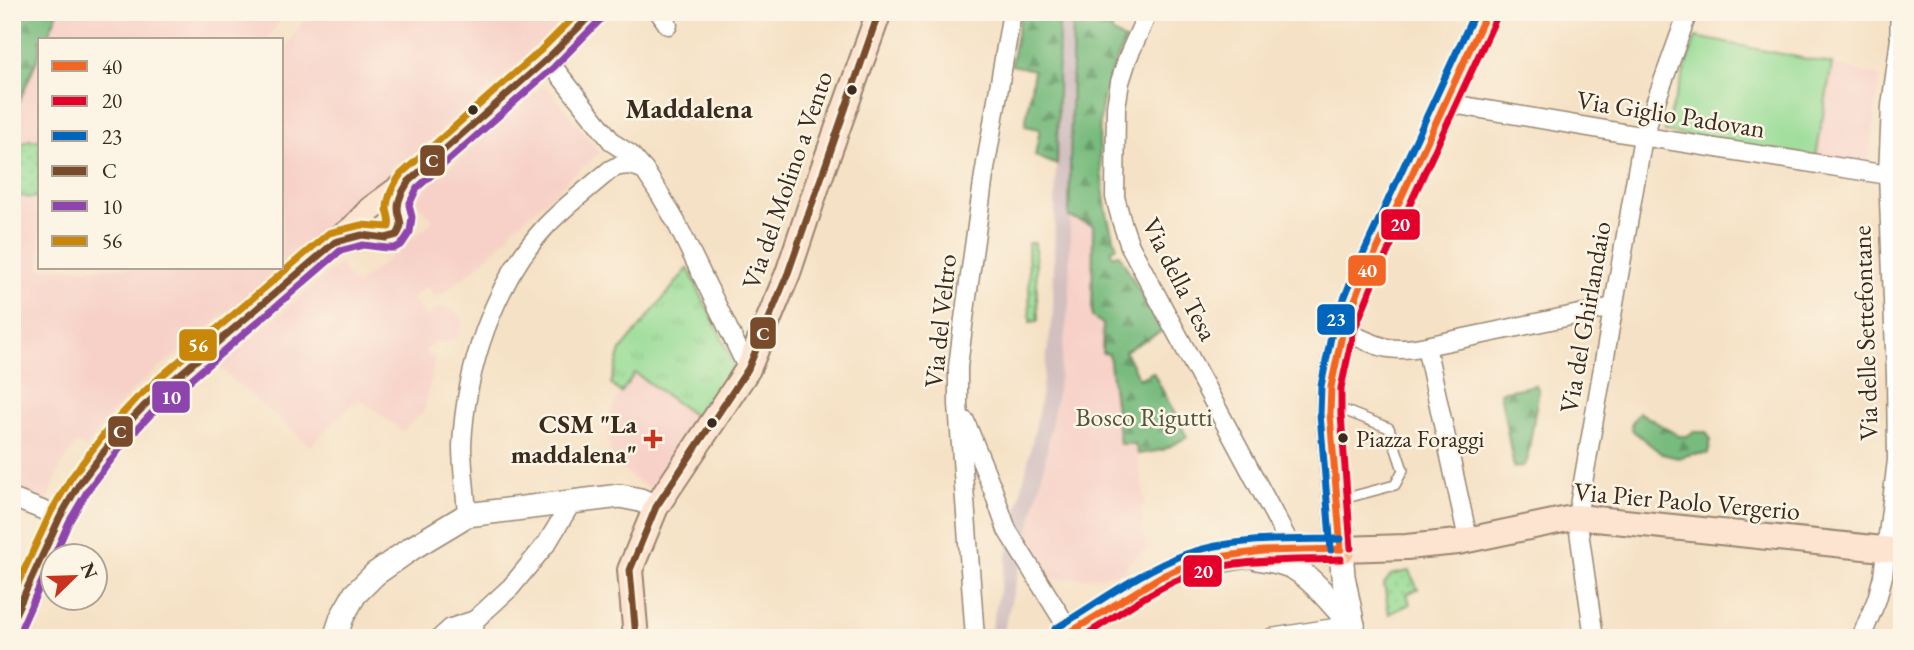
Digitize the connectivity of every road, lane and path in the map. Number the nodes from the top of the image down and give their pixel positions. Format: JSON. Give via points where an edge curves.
{"nodes":[{"id":1,"x":594,"y":12,"type":"edge"},
{"id":2,"x":879,"y":12,"type":"edge"},
{"id":3,"x":1012,"y":12,"type":"edge"},
{"id":4,"x":1148,"y":12,"type":"edge"},
{"id":5,"x":1487,"y":12,"type":"edge"},
{"id":6,"x":1688,"y":12,"type":"edge"},
{"id":7,"x":1901,"y":29,"type":"edge"},
{"id":8,"x":547,"y":59,"type":"junction"},
{"id":9,"x":1446,"y":103,"type":"junction"},
{"id":10,"x":1896,"y":111,"type":"edge"},
{"id":11,"x":1643,"y":136,"type":"junction"},
{"id":12,"x":613,"y":143,"type":"junction"},
{"id":13,"x":610,"y":170,"type":"junction"},
{"id":14,"x":644,"y":170,"type":"junction"},
{"id":15,"x":1888,"y":175,"type":"junction"},
{"id":16,"x":1613,"y":307,"type":"junction"},
{"id":17,"x":1343,"y":330,"type":"junction"},
{"id":18,"x":1426,"y":346,"type":"junction"},
{"id":19,"x":748,"y":369,"type":"junction"},
{"id":20,"x":958,"y":404,"type":"junction"},
{"id":21,"x":1330,"y":405,"type":"junction"},
{"id":22,"x":12,"y":498,"type":"edge"},
{"id":23,"x":1337,"y":500,"type":"junction"},
{"id":24,"x":572,"y":502,"type":"junction"},
{"id":25,"x":656,"y":507,"type":"junction"},
{"id":26,"x":467,"y":515,"type":"junction"},
{"id":27,"x":60,"y":517,"type":"junction"},
{"id":28,"x":1577,"y":517,"type":"junction"},
{"id":29,"x":1468,"y":540,"type":"junction"},
{"id":30,"x":1293,"y":550,"type":"junction"},
{"id":31,"x":1341,"y":550,"type":"junction"},
{"id":32,"x":1894,"y":550,"type":"edge"},
{"id":33,"x":1212,"y":558,"type":"junction"},
{"id":34,"x":1160,"y":577,"type":"tunnel mouth"},
{"id":35,"x":12,"y":622,"type":"edge"},
{"id":36,"x":474,"y":629,"type":"edge"},
{"id":37,"x":1355,"y":632,"type":"edge"},
{"id":38,"x":335,"y":638,"type":"edge"},
{"id":39,"x":440,"y":638,"type":"edge"},
{"id":40,"x":636,"y":638,"type":"edge"},
{"id":41,"x":975,"y":638,"type":"edge"},
{"id":42,"x":1074,"y":638,"type":"edge"},
{"id":43,"x":1271,"y":638,"type":"edge"},
{"id":44,"x":1594,"y":638,"type":"edge"},
{"id":45,"x":1861,"y":638,"type":"edge"}],
"edges":[{"from":1,"to":8,"type":"main road"},
{"from":2,"to":19,"type":"main road","name":"Via del Molino a Vento","via":[[788,273]]},
{"from":3,"to":20,"type":"street","name":"Via del Veltro","via":[[963,326]]},
{"from":4,"to":30,"type":"street","name":"Via della Tesa","via":[[1128,57],[1116,107],[1115,197],[1122,223],[1130,246]]},
{"from":5,"to":9,"type":"main road"},
{"from":6,"to":11,"type":"street","name":"Via del Ghirlandaio"},
{"from":7,"to":10,"type":"street","name":"Via delle Settefontane"},
{"from":8,"to":12,"type":"street"},
{"from":8,"to":27,"type":"main road","via":[[409,181],[378,216],[335,242],[145,405],[79,484]]},
{"from":9,"to":11,"type":"street","name":"Via Giglio Padovan"},
{"from":9,"to":17,"type":"main road"},
{"from":10,"to":15,"type":"street","name":"Via delle Settefontane"},
{"from":11,"to":15,"type":"street","name":"Via Giglio Padovan"},
{"from":11,"to":16,"type":"street","name":"Via del Ghirlandaio"},
{"from":12,"to":13,"type":"street"},
{"from":12,"to":14,"type":"street"},
{"from":13,"to":14,"type":"street","via":[[626,165]]},
{"from":13,"to":26,"type":"street","via":[[546,226],[513,269],[491,313],[467,405],[462,447]]},
{"from":14,"to":19,"type":"street","via":[[676,222]]},
{"from":15,"to":32,"type":"street","name":"Via delle Settefontane","via":[[1898,429]]},
{"from":16,"to":18,"type":"street"},
{"from":16,"to":28,"type":"street","name":"Via del Ghirlandaio"},
{"from":17,"to":18,"type":"street","via":[[1392,350]]},
{"from":17,"to":21,"type":"main road"},
{"from":18,"to":29,"type":"street"},
{"from":19,"to":25,"type":"main road","name":"Via del Molino a Vento"},
{"from":20,"to":41,"type":"street","name":"Via del Veltro"},
{"from":20,"to":42,"type":"street","via":[[1007,530]]},
{"from":21,"to":23,"type":"main road"},
{"from":21,"to":23,"type":"lane","via":[[1389,428],[1403,470],[1395,485]]},
{"from":22,"to":27,"type":"street"},
{"from":23,"to":31,"type":"main road"},
{"from":24,"to":25,"type":"street","via":[[620,496]]},
{"from":24,"to":26,"type":"street"},
{"from":24,"to":36,"type":"street","via":[[547,543]]},
{"from":25,"to":40,"type":"main road","name":"Via del Molino a Vento","via":[[629,570]]},
{"from":26,"to":38,"type":"street","via":[[375,574],[355,594]]},
{"from":27,"to":35,"type":"main road"},
{"from":28,"to":29,"type":"main road","name":"Via Pier Paolo Vergerio"},
{"from":28,"to":32,"type":"main road","name":"Via Pier Paolo Vergerio"},
{"from":28,"to":44,"type":"street","name":"Via del Ghirlandaio"},
{"from":29,"to":31,"type":"main road","name":"Via Pier Paolo Vergerio"},
{"from":30,"to":31,"type":"main road"},
{"from":30,"to":33,"type":"main road"},
{"from":31,"to":37,"type":"street"},
{"from":32,"to":45,"type":"street","name":"Via delle Settefontane"},
{"from":33,"to":34,"type":"main road"},
{"from":33,"to":37,"type":"street","via":[[1249,557],[1292,568],[1309,580]]},
{"from":36,"to":39,"type":"street","via":[[451,628]]},
{"from":37,"to":43,"type":"street"}]}
